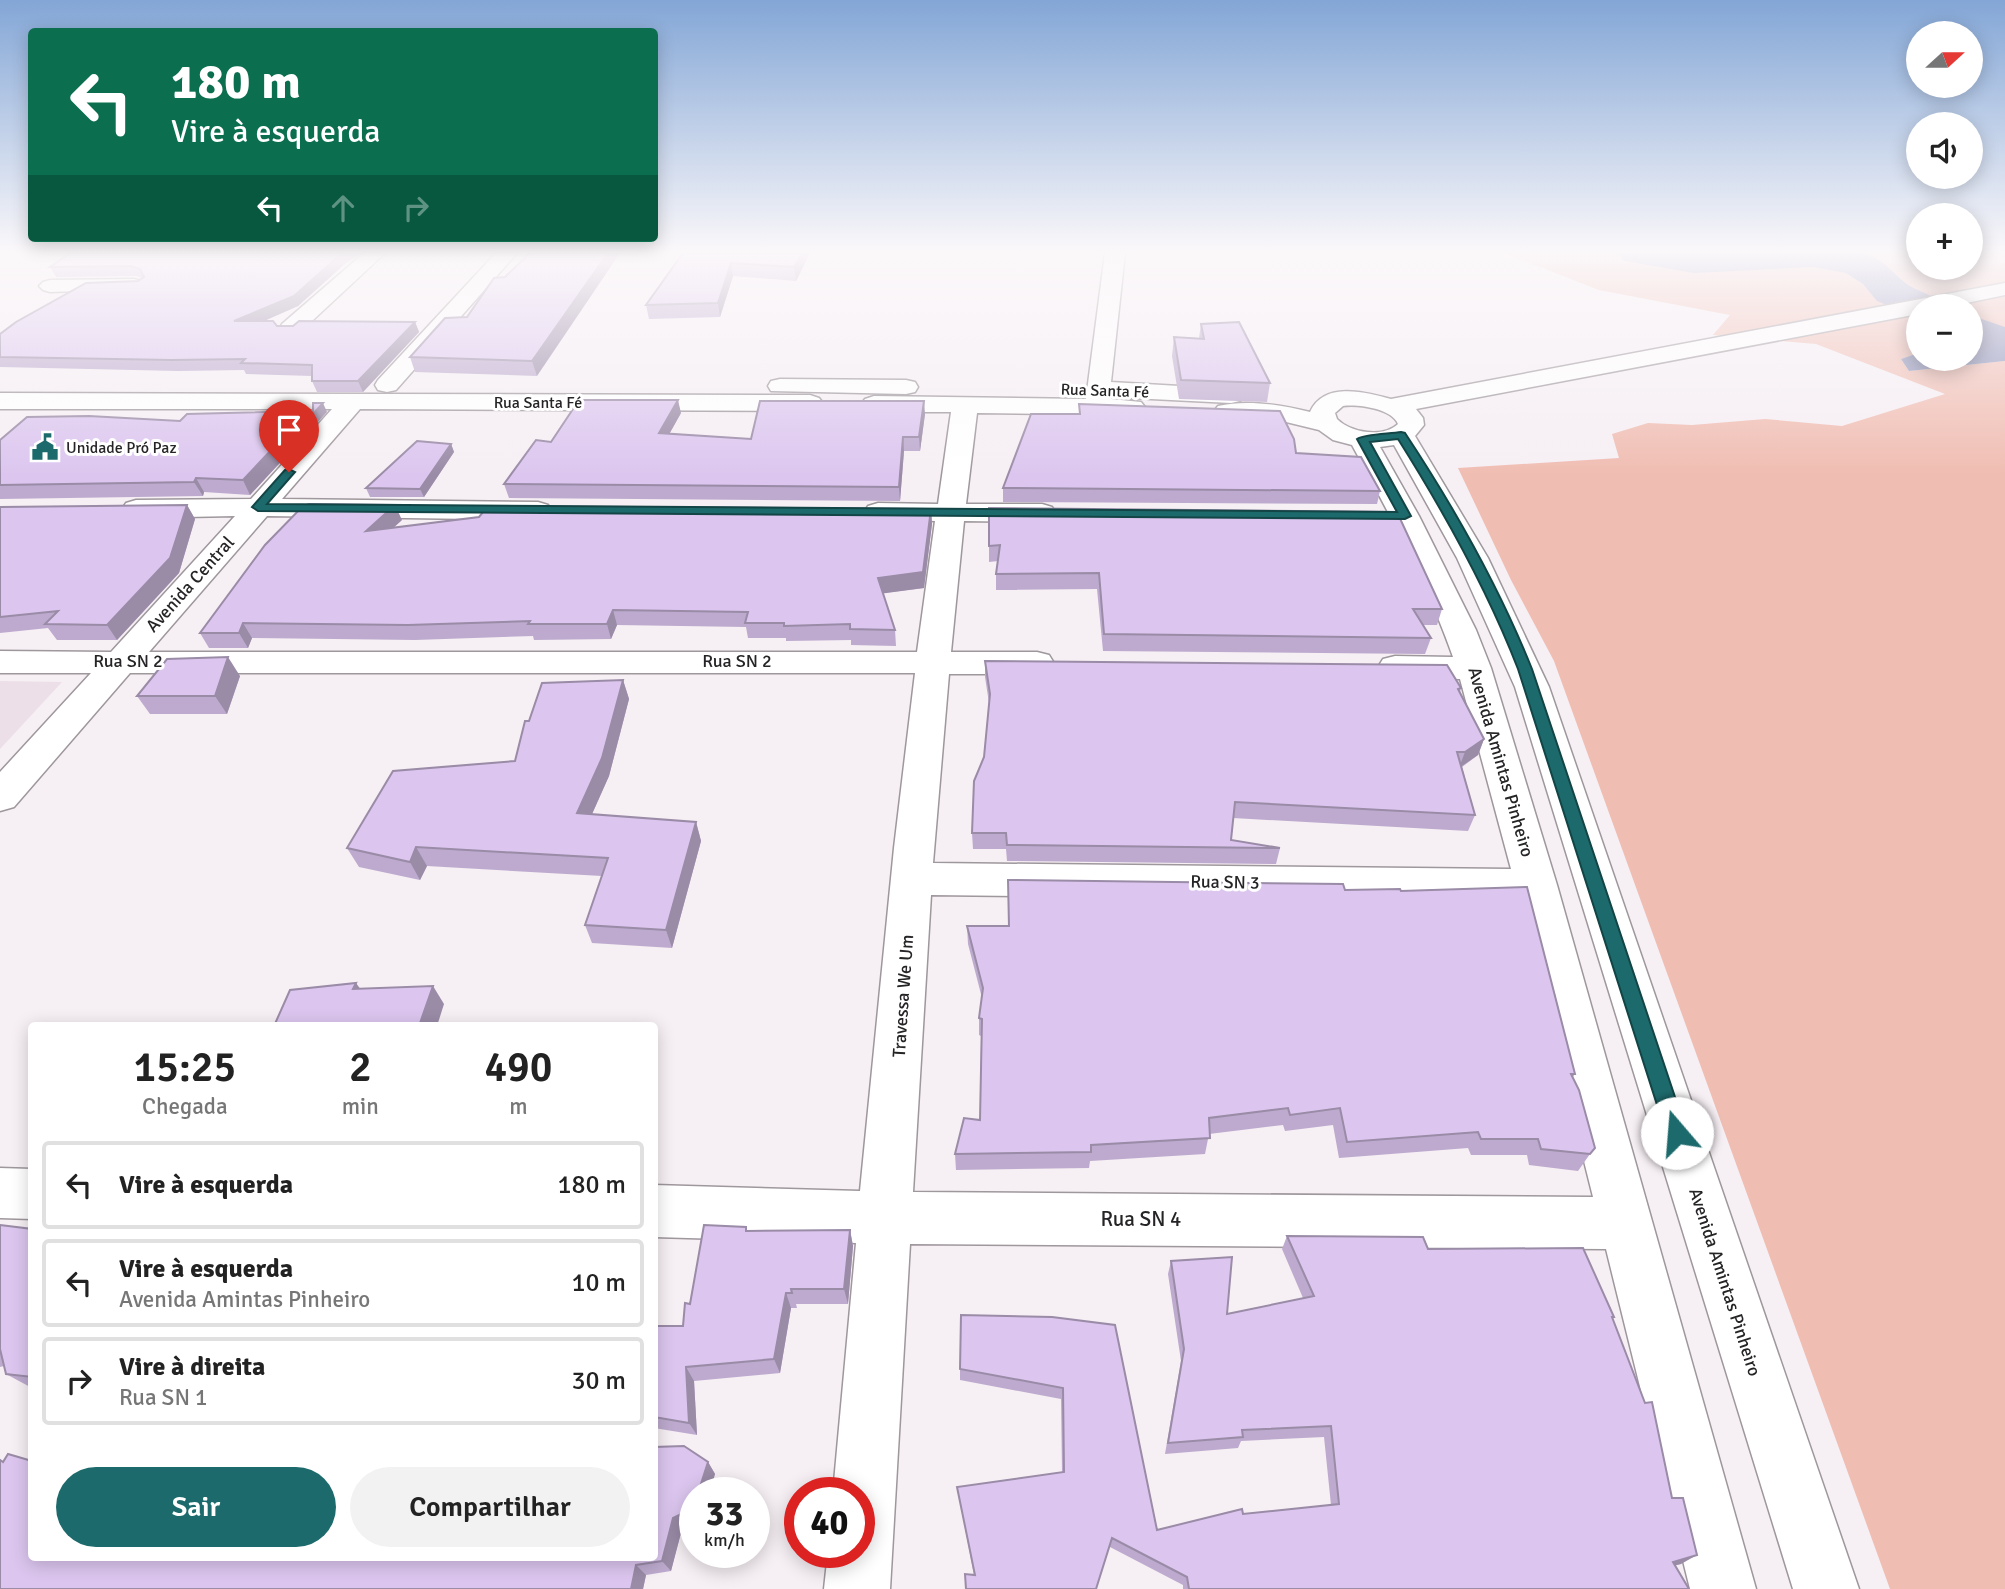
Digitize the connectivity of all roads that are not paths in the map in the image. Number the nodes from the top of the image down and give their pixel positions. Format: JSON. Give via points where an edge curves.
{"nodes":[{"id":1,"x":439,"y":327,"type":"edge"},
{"id":2,"x":1107,"y":327,"type":"edge"},
{"id":3,"x":1821,"y":327,"type":"edge"},
{"id":4,"x":0,"y":384,"type":"edge"},
{"id":5,"x":387,"y":384,"type":"junction"},
{"id":6,"x":678,"y":394,"type":"junction"},
{"id":7,"x":1099,"y":397,"type":"junction"},
{"id":8,"x":0,"y":401,"type":"edge"},
{"id":9,"x":352,"y":403,"type":"junction"},
{"id":10,"x":965,"y":405,"type":"junction"},
{"id":11,"x":1362,"y":422,"type":"junction"},
{"id":12,"x":258,"y":507,"type":"junction"},
{"id":13,"x":111,"y":509,"type":"edge"},
{"id":14,"x":562,"y":511,"type":"edge"},
{"id":15,"x":852,"y":512,"type":"edge"},
{"id":16,"x":949,"y":512,"type":"junction"},
{"id":17,"x":1074,"y":513,"type":"edge"},
{"id":18,"x":121,"y":661,"type":"junction"},
{"id":19,"x":0,"y":662,"type":"edge"},
{"id":20,"x":934,"y":662,"type":"junction"},
{"id":21,"x":1073,"y":663,"type":"edge"},
{"id":22,"x":1363,"y":666,"type":"edge"},
{"id":23,"x":1474,"y":668,"type":"junction"},
{"id":24,"x":0,"y":797,"type":"edge"},
{"id":25,"x":913,"y":879,"type":"junction"},
{"id":26,"x":1536,"y":885,"type":"junction"},
{"id":27,"x":0,"y":1193,"type":"edge"},
{"id":28,"x":28,"y":1194,"type":"edge"},
{"id":29,"x":658,"y":1211,"type":"edge"},
{"id":30,"x":886,"y":1218,"type":"junction"},
{"id":31,"x":1627,"y":1223,"type":"junction"},
{"id":32,"x":857,"y":1589,"type":"edge"},
{"id":33,"x":1723,"y":1589,"type":"edge"},
{"id":34,"x":1826,"y":1589,"type":"edge"}],
"edges":[{"from":1,"to":5,"type":"street"},
{"from":2,"to":7,"type":"street"},
{"from":3,"to":11,"type":"street"},
{"from":4,"to":5,"type":"street","name":"Rua Santa Fé"},
{"from":5,"to":6,"type":"street","name":"Rua Santa Fé"},
{"from":6,"to":7,"type":"street","name":"Rua Santa Fé"},
{"from":6,"to":9,"type":"street","name":"Rua Santa Fé"},
{"from":6,"to":10,"type":"street","name":"Rua Santa Fé"},
{"from":7,"to":10,"type":"street","name":"Rua Santa Fé"},
{"from":7,"to":11,"type":"street","name":"Rua Santa Fé"},
{"from":8,"to":9,"type":"street","name":"Rua Santa Fé"},
{"from":9,"to":12,"type":"street","name":"Avenida Central"},
{"from":10,"to":16,"type":"street","name":"Travessa We Um"},
{"from":11,"to":23,"type":"street","name":"Avenida Amintas Pinheiro","via":[[1391,516],[1460,630]]},
{"from":11,"to":34,"type":"street","name":"Avenida Amintas Pinheiro","via":[[1440,496],[1511,633]]},
{"from":12,"to":13,"type":"street"},
{"from":12,"to":14,"type":"street"},
{"from":12,"to":18,"type":"street","name":"Avenida Central"},
{"from":15,"to":16,"type":"street"},
{"from":16,"to":17,"type":"street"},
{"from":16,"to":20,"type":"street","name":"Travessa We Um"},
{"from":18,"to":19,"type":"street","name":"Rua SN 2"},
{"from":18,"to":20,"type":"street","name":"Rua SN 2"},
{"from":18,"to":24,"type":"street","name":"Avenida Central"},
{"from":20,"to":21,"type":"street","name":"Rua SN 2"},
{"from":20,"to":25,"type":"street","name":"Travessa We Um"},
{"from":22,"to":23,"type":"street"},
{"from":23,"to":26,"type":"street","name":"Avenida Amintas Pinheiro"},
{"from":25,"to":26,"type":"street","name":"Rua SN 3"},
{"from":25,"to":30,"type":"street","name":"Travessa We Um"},
{"from":26,"to":31,"type":"street","name":"Avenida Amintas Pinheiro"},
{"from":27,"to":28,"type":"street"},
{"from":29,"to":30,"type":"street","name":"Rua SN 4"},
{"from":30,"to":31,"type":"street","name":"Rua SN 4"},
{"from":30,"to":32,"type":"street","name":"Travessa We Um"},
{"from":31,"to":33,"type":"street","name":"Avenida Amintas Pinheiro"}]}
